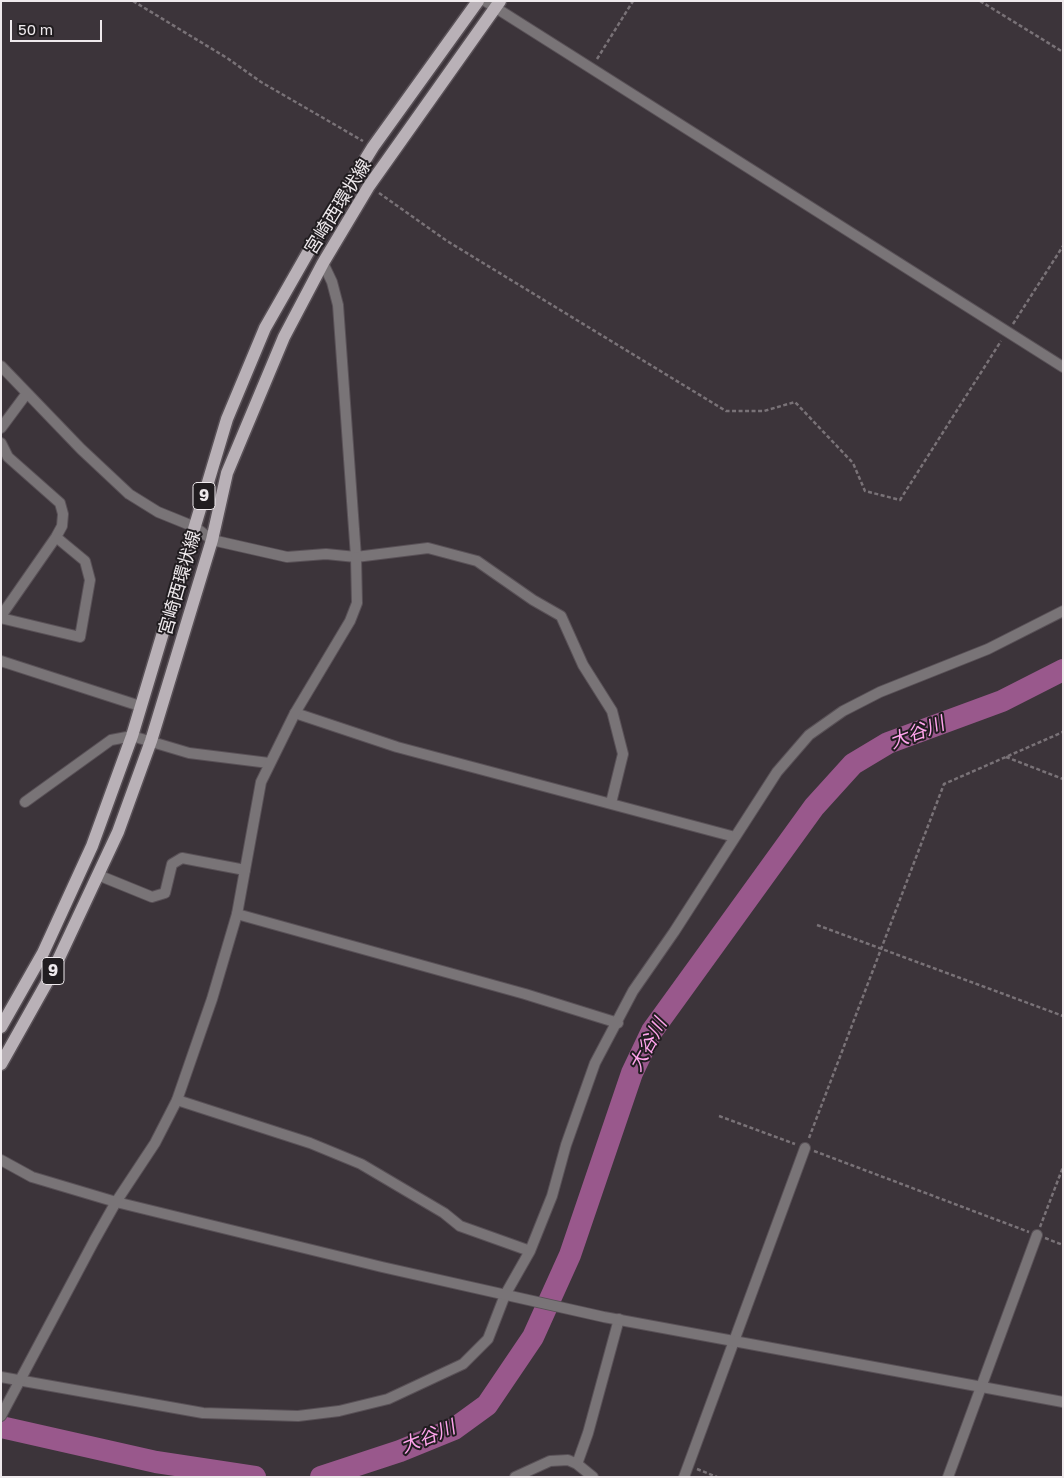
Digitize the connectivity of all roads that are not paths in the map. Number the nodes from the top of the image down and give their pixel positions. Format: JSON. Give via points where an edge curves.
{"nodes":[{"id":1,"x":478,"y":1,"type":"edge"},
{"id":2,"x":494,"y":4,"type":"edge"},
{"id":3,"x":322,"y":263,"type":"junction"},
{"id":4,"x":1,"y":366,"type":"edge"},
{"id":5,"x":1063,"y":367,"type":"edge"},
{"id":6,"x":27,"y":393,"type":"junction"},
{"id":7,"x":1,"y":428,"type":"edge"},
{"id":8,"x":1,"y":443,"type":"edge"},
{"id":9,"x":195,"y":527,"type":"junction"},
{"id":10,"x":56,"y":537,"type":"junction"},
{"id":11,"x":212,"y":540,"type":"junction"},
{"id":12,"x":356,"y":557,"type":"junction"},
{"id":13,"x":1063,"y":610,"type":"edge"},
{"id":14,"x":1,"y":617,"type":"edge"},
{"id":15,"x":1,"y":661,"type":"edge"},
{"id":16,"x":140,"y":706,"type":"junction"},
{"id":17,"x":295,"y":713,"type":"junction"},
{"id":18,"x":132,"y":736,"type":"junction"},
{"id":19,"x":151,"y":741,"type":"junction"},
{"id":20,"x":269,"y":764,"type":"junction"},
{"id":21,"x":25,"y":802,"type":"dead end"},
{"id":22,"x":611,"y":804,"type":"junction"},
{"id":23,"x":736,"y":837,"type":"junction"},
{"id":24,"x":245,"y":870,"type":"junction"},
{"id":25,"x":98,"y":875,"type":"junction"},
{"id":26,"x":237,"y":914,"type":"junction"},
{"id":27,"x":618,"y":1023,"type":"junction"},
{"id":28,"x":1,"y":1027,"type":"edge"},
{"id":29,"x":1,"y":1064,"type":"edge"},
{"id":30,"x":177,"y":1100,"type":"junction"},
{"id":31,"x":805,"y":1148,"type":"road end"},
{"id":32,"x":1,"y":1160,"type":"edge"},
{"id":33,"x":116,"y":1202,"type":"junction"},
{"id":34,"x":1037,"y":1235,"type":"road end"},
{"id":35,"x":530,"y":1251,"type":"junction"},
{"id":36,"x":505,"y":1295,"type":"junction"},
{"id":37,"x":619,"y":1319,"type":"junction"},
{"id":38,"x":735,"y":1340,"type":"junction"},
{"id":39,"x":1,"y":1377,"type":"edge"},
{"id":40,"x":18,"y":1381,"type":"junction"},
{"id":41,"x":981,"y":1386,"type":"junction"},
{"id":42,"x":1063,"y":1402,"type":"edge"},
{"id":43,"x":1,"y":1416,"type":"edge"},
{"id":44,"x":577,"y":1464,"type":"junction"},
{"id":45,"x":515,"y":1477,"type":"edge"},
{"id":46,"x":593,"y":1477,"type":"edge"},
{"id":47,"x":684,"y":1477,"type":"edge"},
{"id":48,"x":948,"y":1477,"type":"edge"}],
"edges":[{"from":1,"to":9,"type":"main road","name":"宮崎西環状線","number":"9","via":[[373,147],[265,328],[227,419]]},
{"from":2,"to":3,"type":"main road","name":"宮崎西環状線","number":"9","via":[[370,186]]},
{"from":2,"to":5,"type":"street","via":[[591,69]]},
{"from":3,"to":11,"type":"main road","name":"宮崎西環状線","number":"9","via":[[284,337],[227,473]]},
{"from":3,"to":12,"type":"street","via":[[332,282],[338,305]]},
{"from":4,"to":6,"type":"street"},
{"from":6,"to":7,"type":"street"},
{"from":6,"to":9,"type":"street","via":[[129,494],[158,512]]},
{"from":8,"to":10,"type":"street","via":[[8,457],[60,503],[62,526]]},
{"from":9,"to":11,"type":"street"},
{"from":9,"to":16,"type":"main road","name":"宮崎西環状線","number":"9"},
{"from":10,"to":14,"type":"street"},
{"from":10,"to":14,"type":"street","via":[[86,561],[90,580],[80,637]]},
{"from":11,"to":12,"type":"street","via":[[287,557],[326,554]]},
{"from":11,"to":19,"type":"main road","name":"宮崎西環状線","number":"9"},
{"from":12,"to":17,"type":"street","via":[[357,602],[350,621]]},
{"from":12,"to":22,"type":"street","via":[[428,548],[477,561],[561,616],[583,665],[612,711],[623,754]]},
{"from":13,"to":23,"type":"street","via":[[988,649],[843,710],[809,735],[777,772]]},
{"from":15,"to":16,"type":"street"},
{"from":16,"to":18,"type":"main road","name":"宮崎西環状線","number":"9"},
{"from":17,"to":20,"type":"street"},
{"from":17,"to":22,"type":"street","via":[[397,747]]},
{"from":18,"to":19,"type":"street"},
{"from":18,"to":21,"type":"street","via":[[111,740]]},
{"from":18,"to":28,"type":"main road","name":"宮崎西環状線","number":"9","via":[[92,846],[43,953]]},
{"from":19,"to":20,"type":"street","via":[[189,753]]},
{"from":19,"to":25,"type":"main road","name":"宮崎西環状線","number":"9","via":[[118,832]]},
{"from":20,"to":24,"type":"street","via":[[261,782]]},
{"from":22,"to":23,"type":"street"},
{"from":23,"to":27,"type":"street","via":[[633,990]]},
{"from":24,"to":25,"type":"street","via":[[182,858],[172,864],[164,893],[152,897]]},
{"from":24,"to":26,"type":"street"},
{"from":25,"to":29,"type":"main road","name":"宮崎西環状線","number":"9","via":[[51,976]]},
{"from":26,"to":27,"type":"street"},
{"from":26,"to":30,"type":"street"},
{"from":27,"to":35,"type":"street","via":[[595,1063],[552,1196]]},
{"from":30,"to":33,"type":"street","via":[[155,1143]]},
{"from":30,"to":35,"type":"street","via":[[361,1164],[444,1213],[460,1226]]},
{"from":31,"to":38,"type":"street"},
{"from":32,"to":33,"type":"street","via":[[32,1177]]},
{"from":33,"to":36,"type":"street"},
{"from":33,"to":40,"type":"street"},
{"from":34,"to":41,"type":"street"},
{"from":35,"to":36,"type":"street"},
{"from":36,"to":37,"type":"street"},
{"from":36,"to":40,"type":"street","via":[[488,1339],[463,1364],[388,1398],[339,1411],[298,1416],[203,1413]]},
{"from":37,"to":38,"type":"street"},
{"from":37,"to":44,"type":"street"},
{"from":38,"to":41,"type":"street"},
{"from":38,"to":47,"type":"street"},
{"from":39,"to":40,"type":"street"},
{"from":40,"to":43,"type":"street"},
{"from":41,"to":42,"type":"street"},
{"from":41,"to":48,"type":"street"},
{"from":44,"to":45,"type":"street","via":[[568,1460],[550,1461]]},
{"from":44,"to":46,"type":"street"}]}
